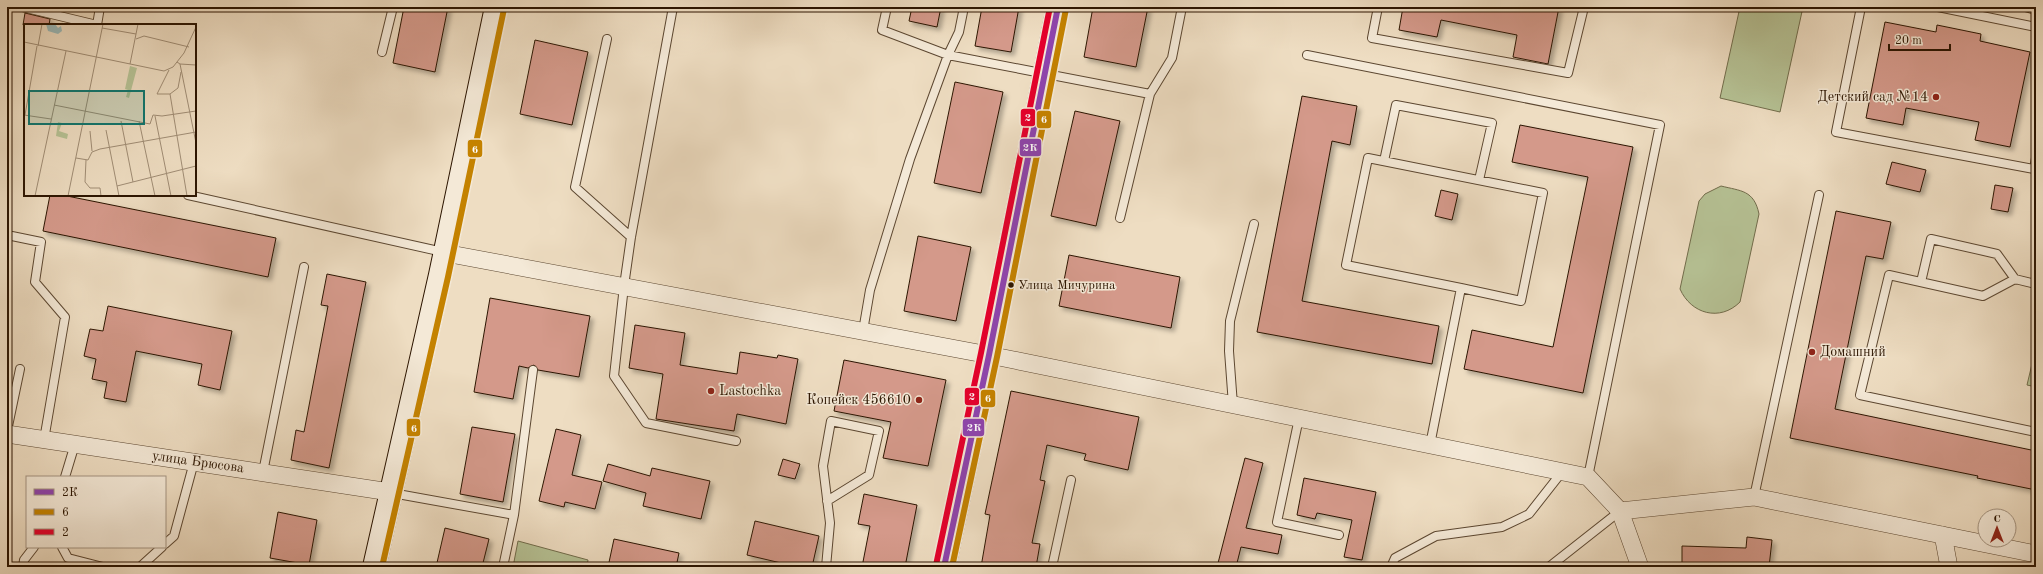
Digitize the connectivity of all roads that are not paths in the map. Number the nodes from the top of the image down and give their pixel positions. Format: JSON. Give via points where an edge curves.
{"nodes":[{"id":1,"x":22,"y":7,"type":"edge"},
{"id":2,"x":100,"y":7,"type":"edge"},
{"id":3,"x":393,"y":7,"type":"edge"},
{"id":4,"x":496,"y":7,"type":"edge"},
{"id":5,"x":673,"y":7,"type":"edge"},
{"id":6,"x":887,"y":7,"type":"edge"},
{"id":7,"x":964,"y":7,"type":"edge"},
{"id":8,"x":1058,"y":7,"type":"edge"},
{"id":9,"x":1182,"y":7,"type":"edge"},
{"id":10,"x":1378,"y":7,"type":"edge"},
{"id":11,"x":1584,"y":7,"type":"edge"},
{"id":12,"x":1861,"y":7,"type":"edge"},
{"id":13,"x":1938,"y":7,"type":"edge"},
{"id":14,"x":2025,"y":7,"type":"edge"},
{"id":15,"x":2036,"y":10,"type":"edge"},
{"id":16,"x":93,"y":24,"type":"edge"},
{"id":17,"x":97,"y":24,"type":"edge"},
{"id":18,"x":2036,"y":27,"type":"edge"},
{"id":19,"x":607,"y":39,"type":"dead end"},
{"id":20,"x":382,"y":52,"type":"dead end"},
{"id":21,"x":948,"y":55,"type":"junction"},
{"id":22,"x":1307,"y":55,"type":"dead end"},
{"id":23,"x":1045,"y":73,"type":"junction"},
{"id":24,"x":1150,"y":94,"type":"junction"},
{"id":25,"x":2036,"y":158,"type":"edge"},
{"id":26,"x":1384,"y":161,"type":"junction"},
{"id":27,"x":1479,"y":180,"type":"junction"},
{"id":28,"x":1819,"y":195,"type":"dead end"},
{"id":29,"x":192,"y":196,"type":"edge"},
{"id":30,"x":1120,"y":218,"type":"dead end"},
{"id":31,"x":1254,"y":224,"type":"dead end"},
{"id":32,"x":7,"y":235,"type":"edge"},
{"id":33,"x":632,"y":237,"type":"junction"},
{"id":34,"x":445,"y":253,"type":"junction"},
{"id":35,"x":304,"y":267,"type":"dead end"},
{"id":36,"x":2015,"y":279,"type":"junction"},
{"id":37,"x":1921,"y":282,"type":"junction"},
{"id":38,"x":2036,"y":284,"type":"edge"},
{"id":39,"x":624,"y":286,"type":"junction"},
{"id":40,"x":1461,"y":288,"type":"junction"},
{"id":41,"x":863,"y":331,"type":"junction"},
{"id":42,"x":989,"y":355,"type":"junction"},
{"id":43,"x":20,"y":369,"type":"dead end"},
{"id":44,"x":533,"y":370,"type":"dead end"},
{"id":45,"x":1233,"y":405,"type":"junction"},
{"id":46,"x":1299,"y":418,"type":"junction"},
{"id":47,"x":7,"y":431,"type":"edge"},
{"id":48,"x":2036,"y":432,"type":"edge"},
{"id":49,"x":7,"y":434,"type":"edge"},
{"id":50,"x":44,"y":440,"type":"junction"},
{"id":51,"x":736,"y":441,"type":"dead end"},
{"id":52,"x":74,"y":444,"type":"junction"},
{"id":53,"x":1430,"y":445,"type":"junction"},
{"id":54,"x":194,"y":462,"type":"junction"},
{"id":55,"x":263,"y":472,"type":"junction"},
{"id":56,"x":1562,"y":472,"type":"junction"},
{"id":57,"x":65,"y":476,"type":"edge"},
{"id":58,"x":1588,"y":477,"type":"junction"},
{"id":59,"x":1070,"y":480,"type":"dead end"},
{"id":60,"x":390,"y":492,"type":"junction"},
{"id":61,"x":1754,"y":497,"type":"junction"},
{"id":62,"x":827,"y":501,"type":"junction"},
{"id":63,"x":1620,"y":511,"type":"junction"},
{"id":64,"x":514,"y":514,"type":"junction"},
{"id":65,"x":1339,"y":535,"type":"dead end"},
{"id":66,"x":1942,"y":535,"type":"junction"},
{"id":67,"x":166,"y":543,"type":"edge"},
{"id":68,"x":33,"y":548,"type":"edge"},
{"id":69,"x":63,"y":548,"type":"edge"},
{"id":70,"x":161,"y":548,"type":"edge"},
{"id":71,"x":2036,"y":554,"type":"edge"},
{"id":72,"x":23,"y":567,"type":"edge"},
{"id":73,"x":103,"y":567,"type":"edge"},
{"id":74,"x":140,"y":567,"type":"edge"},
{"id":75,"x":374,"y":567,"type":"edge"},
{"id":76,"x":503,"y":567,"type":"edge"},
{"id":77,"x":826,"y":567,"type":"edge"},
{"id":78,"x":944,"y":567,"type":"edge"},
{"id":79,"x":1052,"y":567,"type":"edge"},
{"id":80,"x":1391,"y":567,"type":"edge"},
{"id":81,"x":1549,"y":567,"type":"edge"},
{"id":82,"x":1640,"y":567,"type":"edge"},
{"id":83,"x":1949,"y":567,"type":"edge"}],
"edges":[{"from":1,"to":16,"type":"lane"},
{"from":2,"to":17,"type":"lane"},
{"from":3,"to":20,"type":"lane"},
{"from":4,"to":34,"type":"street"},
{"from":5,"to":33,"type":"lane"},
{"from":6,"to":21,"type":"lane","via":[[882,30]]},
{"from":7,"to":21,"type":"lane","via":[[959,32]]},
{"from":8,"to":23,"type":"street"},
{"from":9,"to":24,"type":"lane","via":[[1172,58]]},
{"from":10,"to":11,"type":"lane","via":[[1372,38],[1568,73]]},
{"from":12,"to":25,"type":"lane","via":[[1836,132],[2034,169]]},
{"from":13,"to":18,"type":"lane"},
{"from":14,"to":15,"type":"lane"},
{"from":19,"to":33,"type":"lane","via":[[575,187]]},
{"from":21,"to":23,"type":"lane"},
{"from":21,"to":41,"type":"lane","via":[[910,159],[870,290]]},
{"from":22,"to":58,"type":"lane","via":[[1660,125]]},
{"from":23,"to":24,"type":"lane"},
{"from":23,"to":42,"type":"street"},
{"from":24,"to":30,"type":"lane"},
{"from":26,"to":27,"type":"lane"},
{"from":26,"to":27,"type":"lane","via":[[1396,105],[1492,123]]},
{"from":26,"to":40,"type":"lane","via":[[1368,158],[1346,265]]},
{"from":27,"to":40,"type":"lane","via":[[1543,193],[1521,301]]},
{"from":28,"to":61,"type":"lane"},
{"from":29,"to":34,"type":"lane"},
{"from":31,"to":45,"type":"lane","via":[[1230,321],[1229,351]]},
{"from":32,"to":50,"type":"lane","via":[[40,242],[35,282],[65,317]]},
{"from":33,"to":39,"type":"lane"},
{"from":34,"to":39,"type":"street"},
{"from":34,"to":60,"type":"street"},
{"from":35,"to":55,"type":"lane"},
{"from":36,"to":37,"type":"lane","via":[[1983,296]]},
{"from":36,"to":37,"type":"lane","via":[[1997,254],[1931,239]]},
{"from":36,"to":38,"type":"lane"},
{"from":37,"to":48,"type":"lane","via":[[1889,275],[1860,395]]},
{"from":39,"to":41,"type":"street"},
{"from":39,"to":51,"type":"lane","via":[[614,376],[646,423]]},
{"from":40,"to":53,"type":"lane"},
{"from":41,"to":42,"type":"street"},
{"from":42,"to":45,"type":"street"},
{"from":42,"to":78,"type":"street"},
{"from":43,"to":47,"type":"lane"},
{"from":44,"to":64,"type":"lane"},
{"from":45,"to":46,"type":"street"},
{"from":46,"to":53,"type":"street"},
{"from":46,"to":65,"type":"lane","via":[[1277,522]]},
{"from":49,"to":50,"type":"street","name":"улица Брюсова"},
{"from":50,"to":52,"type":"street","name":"улица Брюсова"},
{"from":52,"to":54,"type":"street","name":"улица Брюсова"},
{"from":52,"to":57,"type":"lane"},
{"from":53,"to":56,"type":"street"},
{"from":54,"to":55,"type":"street","name":"улица Брюсова"},
{"from":54,"to":67,"type":"lane","via":[[174,536]]},
{"from":55,"to":60,"type":"street","name":"улица Брюсова"},
{"from":56,"to":58,"type":"street"},
{"from":56,"to":80,"type":"lane","via":[[1529,514],[1502,527],[1436,536],[1395,558]]},
{"from":58,"to":63,"type":"street"},
{"from":59,"to":79,"type":"lane"},
{"from":60,"to":64,"type":"lane"},
{"from":60,"to":75,"type":"street"},
{"from":61,"to":63,"type":"street"},
{"from":61,"to":66,"type":"street"},
{"from":62,"to":62,"type":"lane","via":[[823,466],[831,420],[879,431],[869,475]]},
{"from":62,"to":77,"type":"lane","via":[[830,523]]},
{"from":63,"to":81,"type":"lane"},
{"from":63,"to":82,"type":"street"},
{"from":64,"to":76,"type":"lane"},
{"from":66,"to":71,"type":"street"},
{"from":66,"to":83,"type":"street"},
{"from":68,"to":72,"type":"lane","via":[[24,560]]},
{"from":69,"to":73,"type":"lane","via":[[68,558]]},
{"from":70,"to":74,"type":"lane"}]}
